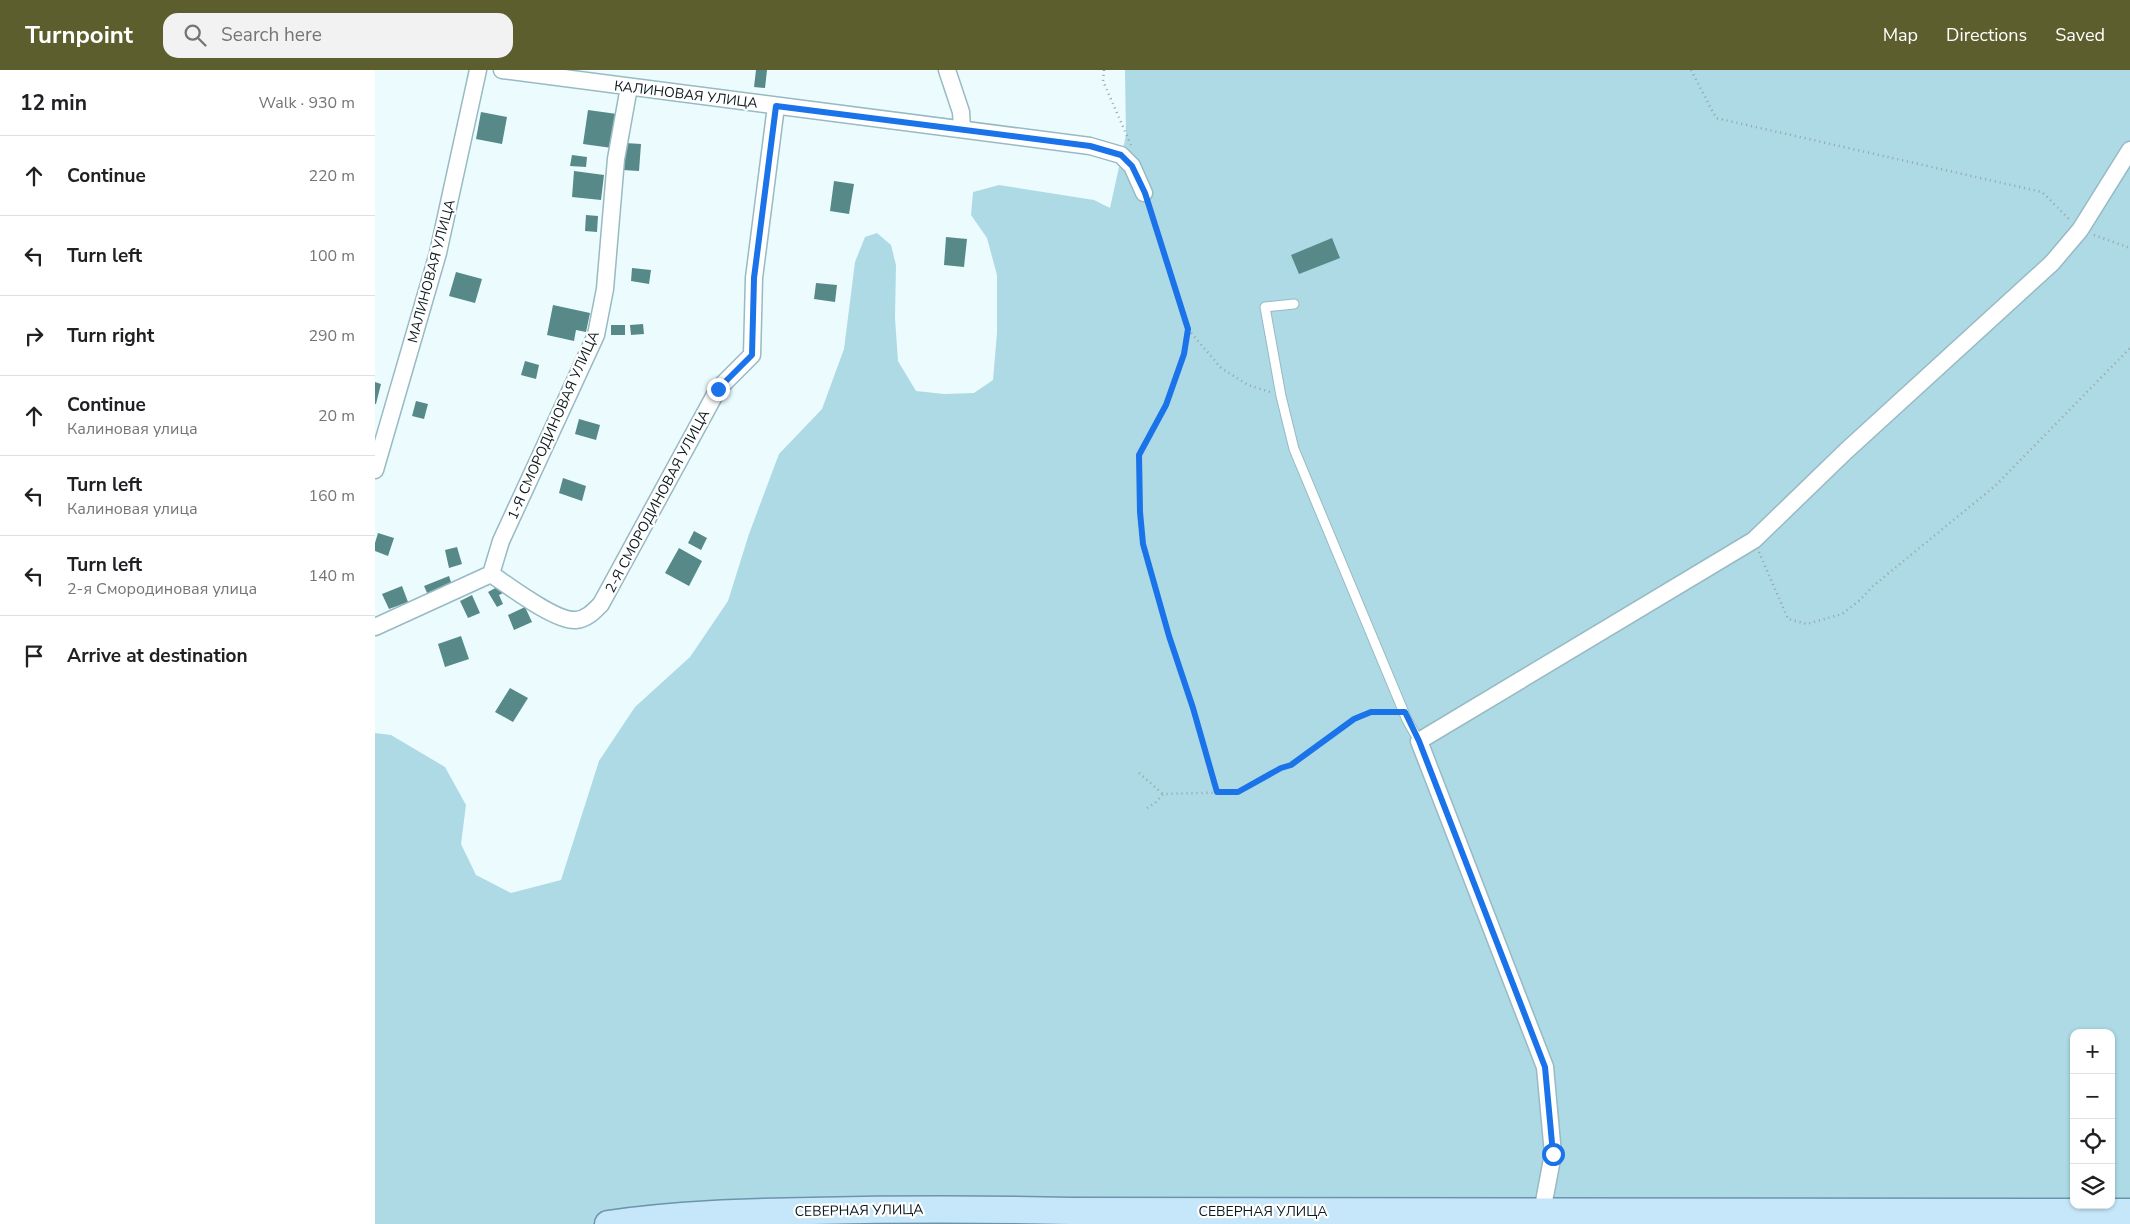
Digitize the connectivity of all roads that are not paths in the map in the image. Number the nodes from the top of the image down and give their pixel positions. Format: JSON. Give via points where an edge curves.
{"nodes":[{"id":1,"x":478,"y":70,"type":"edge"},
{"id":2,"x":502,"y":70,"type":"edge"},
{"id":3,"x":947,"y":70,"type":"edge"},
{"id":4,"x":629,"y":87,"type":"junction"},
{"id":5,"x":776,"y":106,"type":"junction"},
{"id":6,"x":962,"y":130,"type":"junction"},
{"id":7,"x":2130,"y":150,"type":"edge"},
{"id":8,"x":1145,"y":193,"type":"road end"},
{"id":9,"x":1294,"y":304,"type":"dead end"},
{"id":10,"x":375,"y":470,"type":"edge"},
{"id":11,"x":491,"y":574,"type":"junction"},
{"id":12,"x":375,"y":627,"type":"edge"},
{"id":13,"x":1419,"y":741,"type":"junction"},
{"id":14,"x":1542,"y":1212,"type":"junction"},
{"id":15,"x":2130,"y":1212,"type":"edge"},
{"id":16,"x":1071,"y":1218,"type":"edge"},
{"id":17,"x":2039,"y":1218,"type":"edge"},
{"id":18,"x":2093,"y":1218,"type":"edge"},
{"id":19,"x":608,"y":1224,"type":"edge"}],
"edges":[{"from":1,"to":10,"type":"street","name":"МАЛИНОВАЯ УЛИЦА","via":[[438,253]]},
{"from":2,"to":4,"type":"street","name":"КАЛИНОВАЯ УЛИЦА"},
{"from":3,"to":6,"type":"street","via":[[961,112]]},
{"from":4,"to":5,"type":"street","name":"КАЛИНОВАЯ УЛИЦА"},
{"from":4,"to":11,"type":"street","name":"1-Я СМОРОДИНОВАЯ УЛИЦА","via":[[616,159],[605,289],[596,335],[501,541]]},
{"from":5,"to":6,"type":"street","name":"КАЛИНОВАЯ УЛИЦА"},
{"from":5,"to":11,"type":"street","name":"2-Я СМОРОДИНОВАЯ УЛИЦА","via":[[754,278],[752,355],[718,389],[601,604],[589,616],[575,620],[557,616]]},
{"from":6,"to":8,"type":"street","name":"КАЛИНОВАЯ УЛИЦА","via":[[1090,146],[1121,155],[1132,166]]},
{"from":7,"to":13,"type":"street","via":[[2080,230],[2052,264],[1846,451],[1754,540]]},
{"from":9,"to":13,"type":"lane","via":[[1265,307],[1294,449]]},
{"from":11,"to":12,"type":"street"},
{"from":13,"to":14,"type":"street","via":[[1545,1067],[1553,1154]]},
{"from":14,"to":16,"type":"main road","name":"СЕВЕРНАЯ УЛИЦА"},
{"from":14,"to":17,"type":"main road","name":"СЕВЕРНАЯ УЛИЦА"},
{"from":15,"to":18,"type":"main road","name":"СЕВЕРНАЯ УЛИЦА"},
{"from":16,"to":19,"type":"main road","name":"СЕВЕРНАЯ УЛИЦА","via":[[949,1208],[755,1212],[660,1217]]},
{"from":17,"to":18,"type":"main road","name":"СЕВЕРНАЯ УЛИЦА"}]}
